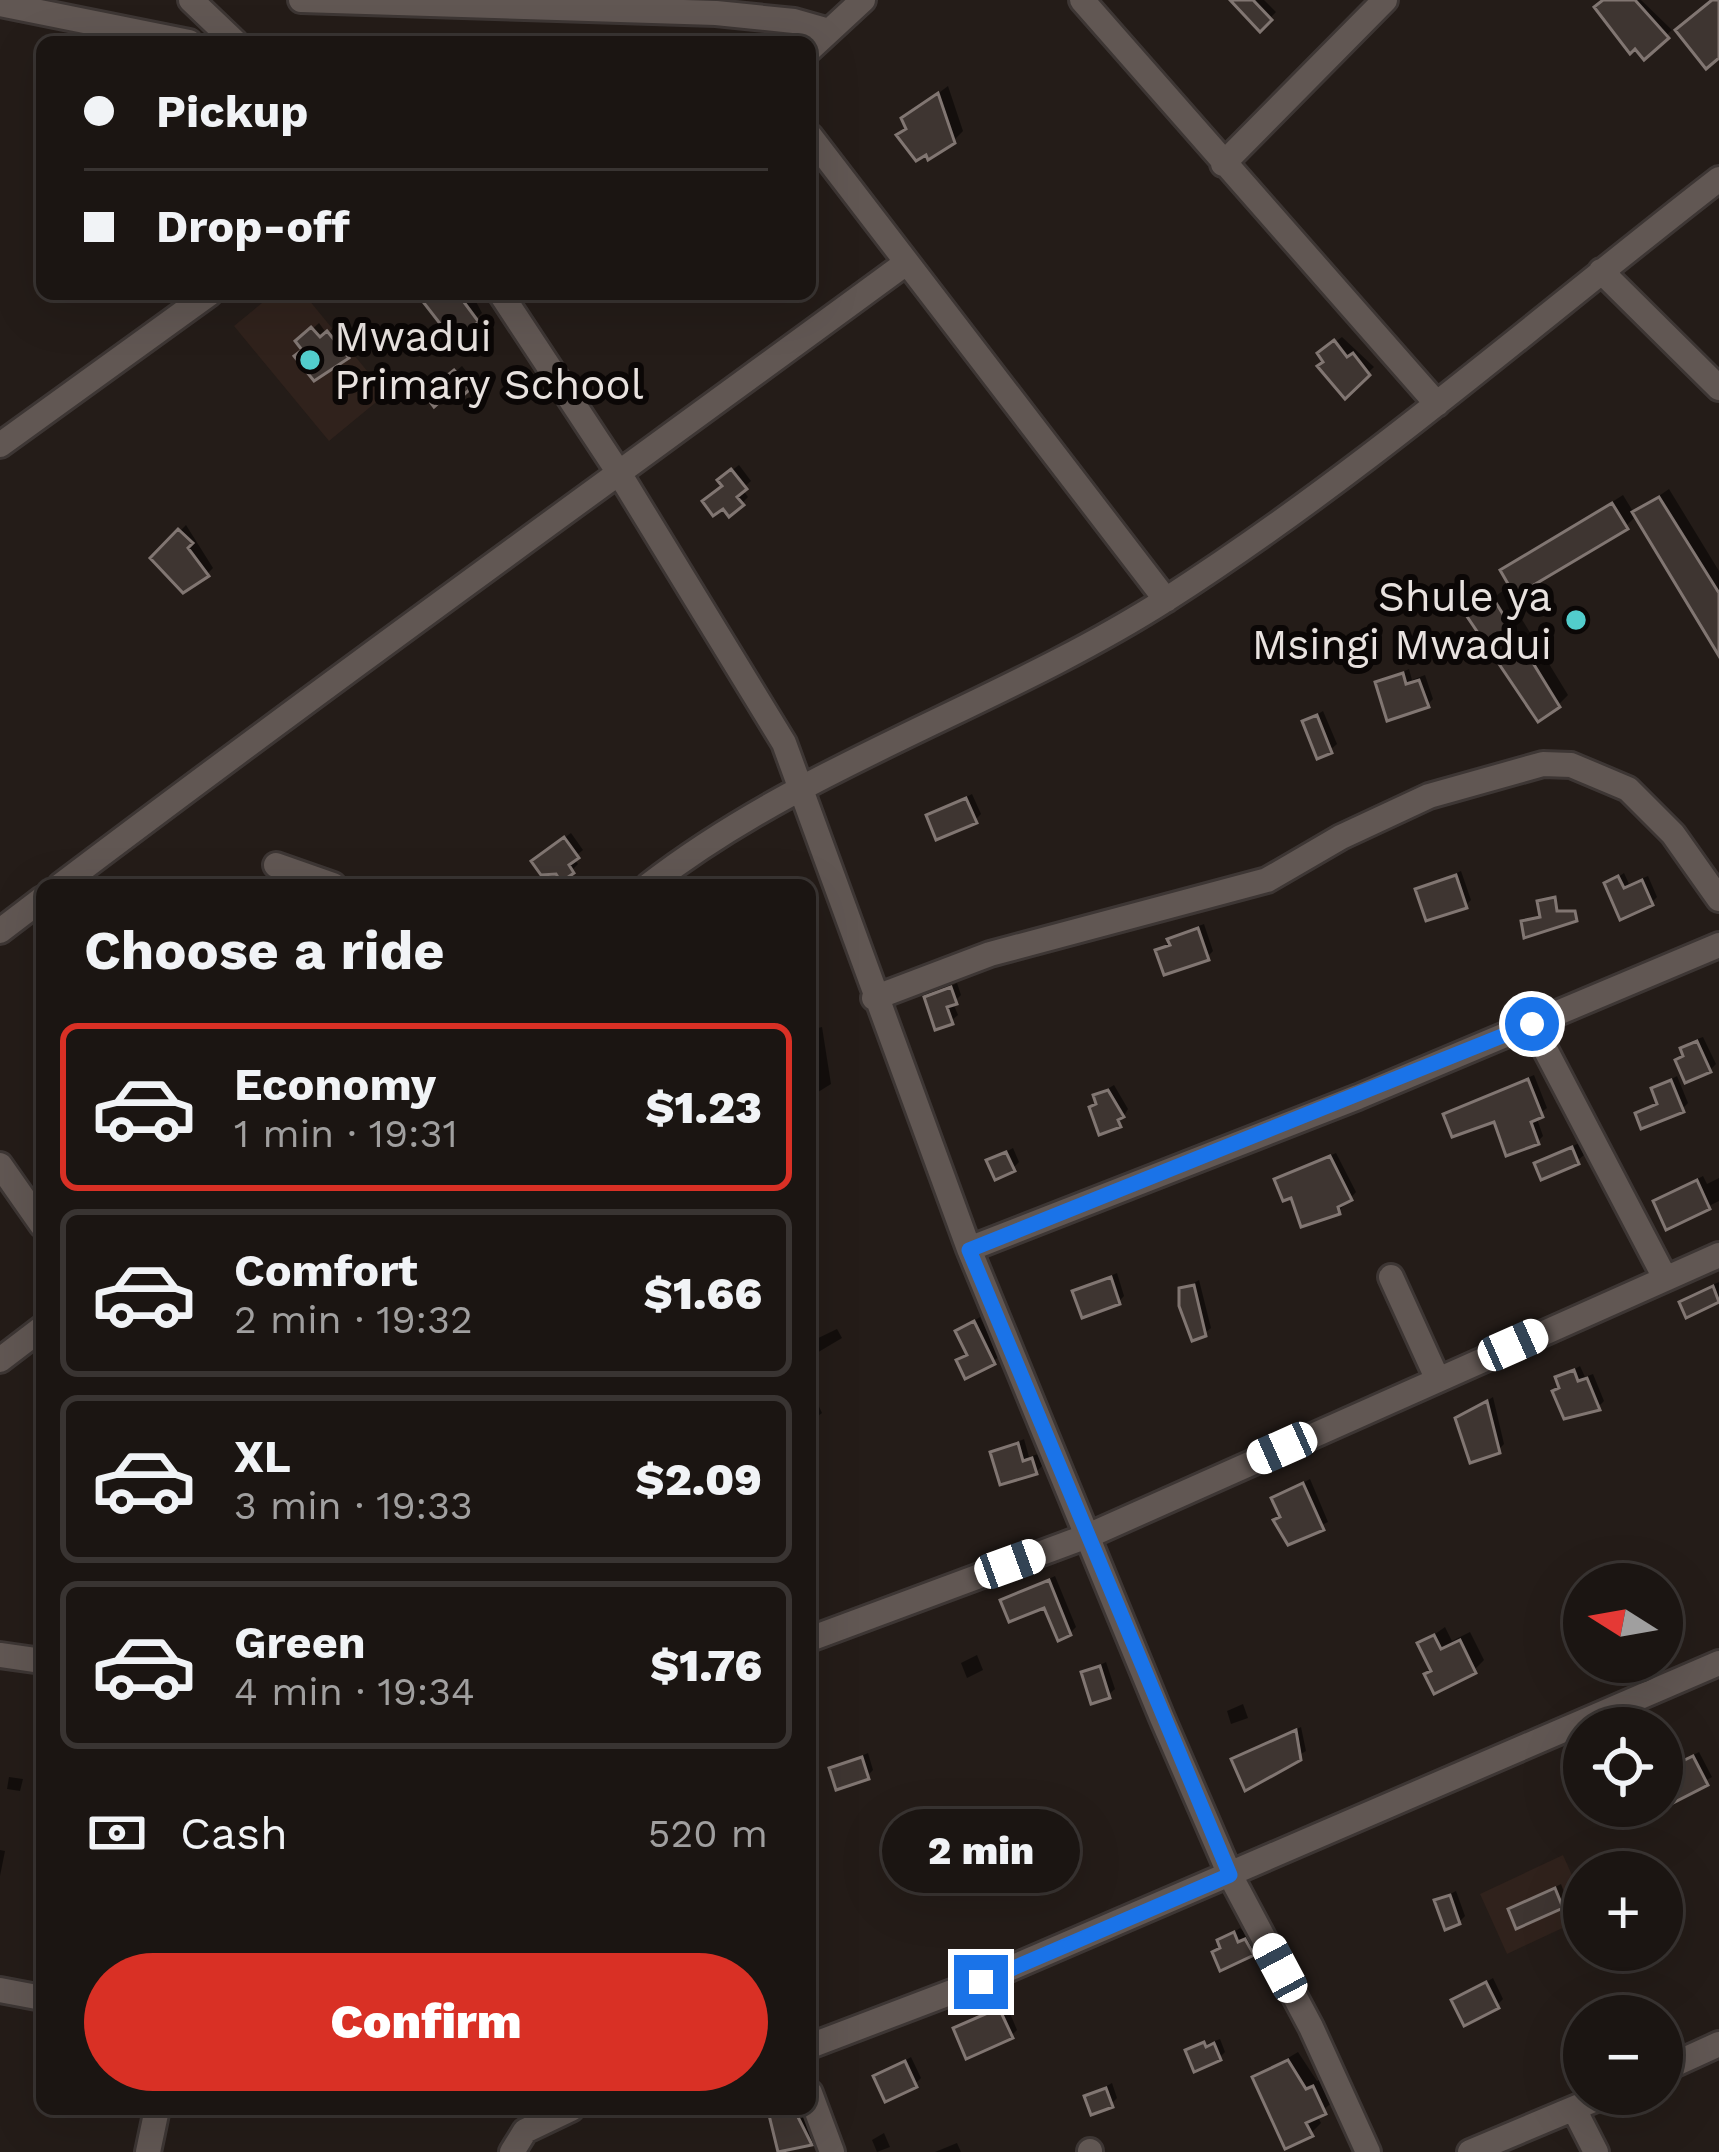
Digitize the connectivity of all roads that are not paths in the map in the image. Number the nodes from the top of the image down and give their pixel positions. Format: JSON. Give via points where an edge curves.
{"nodes":[{"id":1,"x":191,"y":0,"type":"edge"},
{"id":2,"x":301,"y":0,"type":"edge"},
{"id":3,"x":863,"y":0,"type":"edge"},
{"id":4,"x":1082,"y":0,"type":"edge"},
{"id":5,"x":1385,"y":0,"type":"edge"},
{"id":6,"x":0,"y":4,"type":"edge"},
{"id":7,"x":159,"y":36,"type":"edge"},
{"id":8,"x":229,"y":36,"type":"edge"},
{"id":9,"x":814,"y":36,"type":"edge"},
{"id":10,"x":819,"y":40,"type":"edge"},
{"id":11,"x":816,"y":144,"type":"edge"},
{"id":12,"x":1223,"y":164,"type":"junction"},
{"id":13,"x":1719,"y":179,"type":"edge"},
{"id":14,"x":906,"y":263,"type":"junction"},
{"id":15,"x":1600,"y":271,"type":"junction"},
{"id":16,"x":201,"y":300,"type":"edge"},
{"id":17,"x":505,"y":300,"type":"edge"},
{"id":18,"x":1719,"y":388,"type":"edge"},
{"id":19,"x":1437,"y":404,"type":"junction"},
{"id":20,"x":0,"y":445,"type":"edge"},
{"id":21,"x":620,"y":473,"type":"junction"},
{"id":22,"x":1166,"y":600,"type":"junction"},
{"id":23,"x":798,"y":793,"type":"junction"},
{"id":24,"x":276,"y":866,"type":"dead end"},
{"id":25,"x":69,"y":879,"type":"edge"},
{"id":26,"x":315,"y":879,"type":"edge"},
{"id":27,"x":658,"y":879,"type":"edge"},
{"id":28,"x":1719,"y":899,"type":"edge"},
{"id":29,"x":36,"y":904,"type":"edge"},
{"id":30,"x":0,"y":931,"type":"edge"},
{"id":31,"x":1719,"y":945,"type":"edge"},
{"id":32,"x":874,"y":998,"type":"junction"},
{"id":33,"x":1532,"y":1024,"type":"junction"},
{"id":34,"x":0,"y":1165,"type":"edge"},
{"id":35,"x":36,"y":1216,"type":"edge"},
{"id":36,"x":969,"y":1250,"type":"junction"},
{"id":37,"x":1719,"y":1255,"type":"edge"},
{"id":38,"x":1391,"y":1277,"type":"dead end"},
{"id":39,"x":1666,"y":1278,"type":"junction"},
{"id":40,"x":36,"y":1333,"type":"edge"},
{"id":41,"x":0,"y":1360,"type":"edge"},
{"id":42,"x":1437,"y":1378,"type":"junction"},
{"id":43,"x":1090,"y":1535,"type":"junction"},
{"id":44,"x":816,"y":1637,"type":"edge"},
{"id":45,"x":0,"y":1655,"type":"edge"},
{"id":46,"x":36,"y":1660,"type":"edge"},
{"id":47,"x":1719,"y":1663,"type":"edge"},
{"id":48,"x":1230,"y":1875,"type":"junction"},
{"id":49,"x":0,"y":1990,"type":"edge"},
{"id":50,"x":36,"y":1997,"type":"edge"},
{"id":51,"x":1719,"y":2044,"type":"edge"},
{"id":52,"x":816,"y":2045,"type":"edge"},
{"id":53,"x":1683,"y":2060,"type":"edge"},
{"id":54,"x":816,"y":2109,"type":"edge"},
{"id":55,"x":1563,"y":2114,"type":"edge"},
{"id":56,"x":156,"y":2115,"type":"edge"},
{"id":57,"x":558,"y":2115,"type":"edge"},
{"id":58,"x":1577,"y":2115,"type":"edge"},
{"id":59,"x":148,"y":2152,"type":"edge"},
{"id":60,"x":512,"y":2152,"type":"edge"},
{"id":61,"x":832,"y":2152,"type":"edge"},
{"id":62,"x":1368,"y":2152,"type":"edge"},
{"id":63,"x":1470,"y":2152,"type":"edge"},
{"id":64,"x":1596,"y":2152,"type":"edge"}],
"edges":[{"from":1,"to":8,"type":"street"},
{"from":2,"to":9,"type":"street","via":[[716,13],[794,21]]},
{"from":3,"to":10,"type":"street"},
{"from":4,"to":12,"type":"street"},
{"from":5,"to":12,"type":"street"},
{"from":6,"to":7,"type":"street"},
{"from":11,"to":14,"type":"street"},
{"from":12,"to":19,"type":"street"},
{"from":13,"to":15,"type":"street"},
{"from":14,"to":21,"type":"street"},
{"from":14,"to":22,"type":"street"},
{"from":15,"to":18,"type":"street"},
{"from":15,"to":19,"type":"street"},
{"from":16,"to":20,"type":"street"},
{"from":17,"to":21,"type":"street"},
{"from":19,"to":22,"type":"street"},
{"from":21,"to":23,"type":"street","via":[[784,743]]},
{"from":21,"to":25,"type":"street"},
{"from":22,"to":23,"type":"street"},
{"from":23,"to":27,"type":"street"},
{"from":23,"to":32,"type":"street"},
{"from":24,"to":26,"type":"street"},
{"from":28,"to":32,"type":"street","via":[[1628,789],[1583,769],[1543,764],[1429,796],[1267,880],[990,954]]},
{"from":29,"to":30,"type":"street"},
{"from":31,"to":33,"type":"street"},
{"from":32,"to":36,"type":"street"},
{"from":33,"to":36,"type":"street"},
{"from":33,"to":39,"type":"street"},
{"from":34,"to":35,"type":"street"},
{"from":36,"to":43,"type":"street"},
{"from":37,"to":39,"type":"street"},
{"from":38,"to":42,"type":"street"},
{"from":39,"to":42,"type":"street"},
{"from":40,"to":41,"type":"street"},
{"from":42,"to":43,"type":"street"},
{"from":43,"to":44,"type":"street"},
{"from":43,"to":48,"type":"street"},
{"from":45,"to":46,"type":"street"},
{"from":47,"to":48,"type":"street"},
{"from":48,"to":52,"type":"street"},
{"from":48,"to":62,"type":"street"},
{"from":49,"to":50,"type":"street"},
{"from":51,"to":53,"type":"street"},
{"from":54,"to":61,"type":"street"},
{"from":55,"to":63,"type":"street"},
{"from":56,"to":59,"type":"street"},
{"from":57,"to":60,"type":"street","via":[[525,2131]]},
{"from":58,"to":64,"type":"street"}]}
